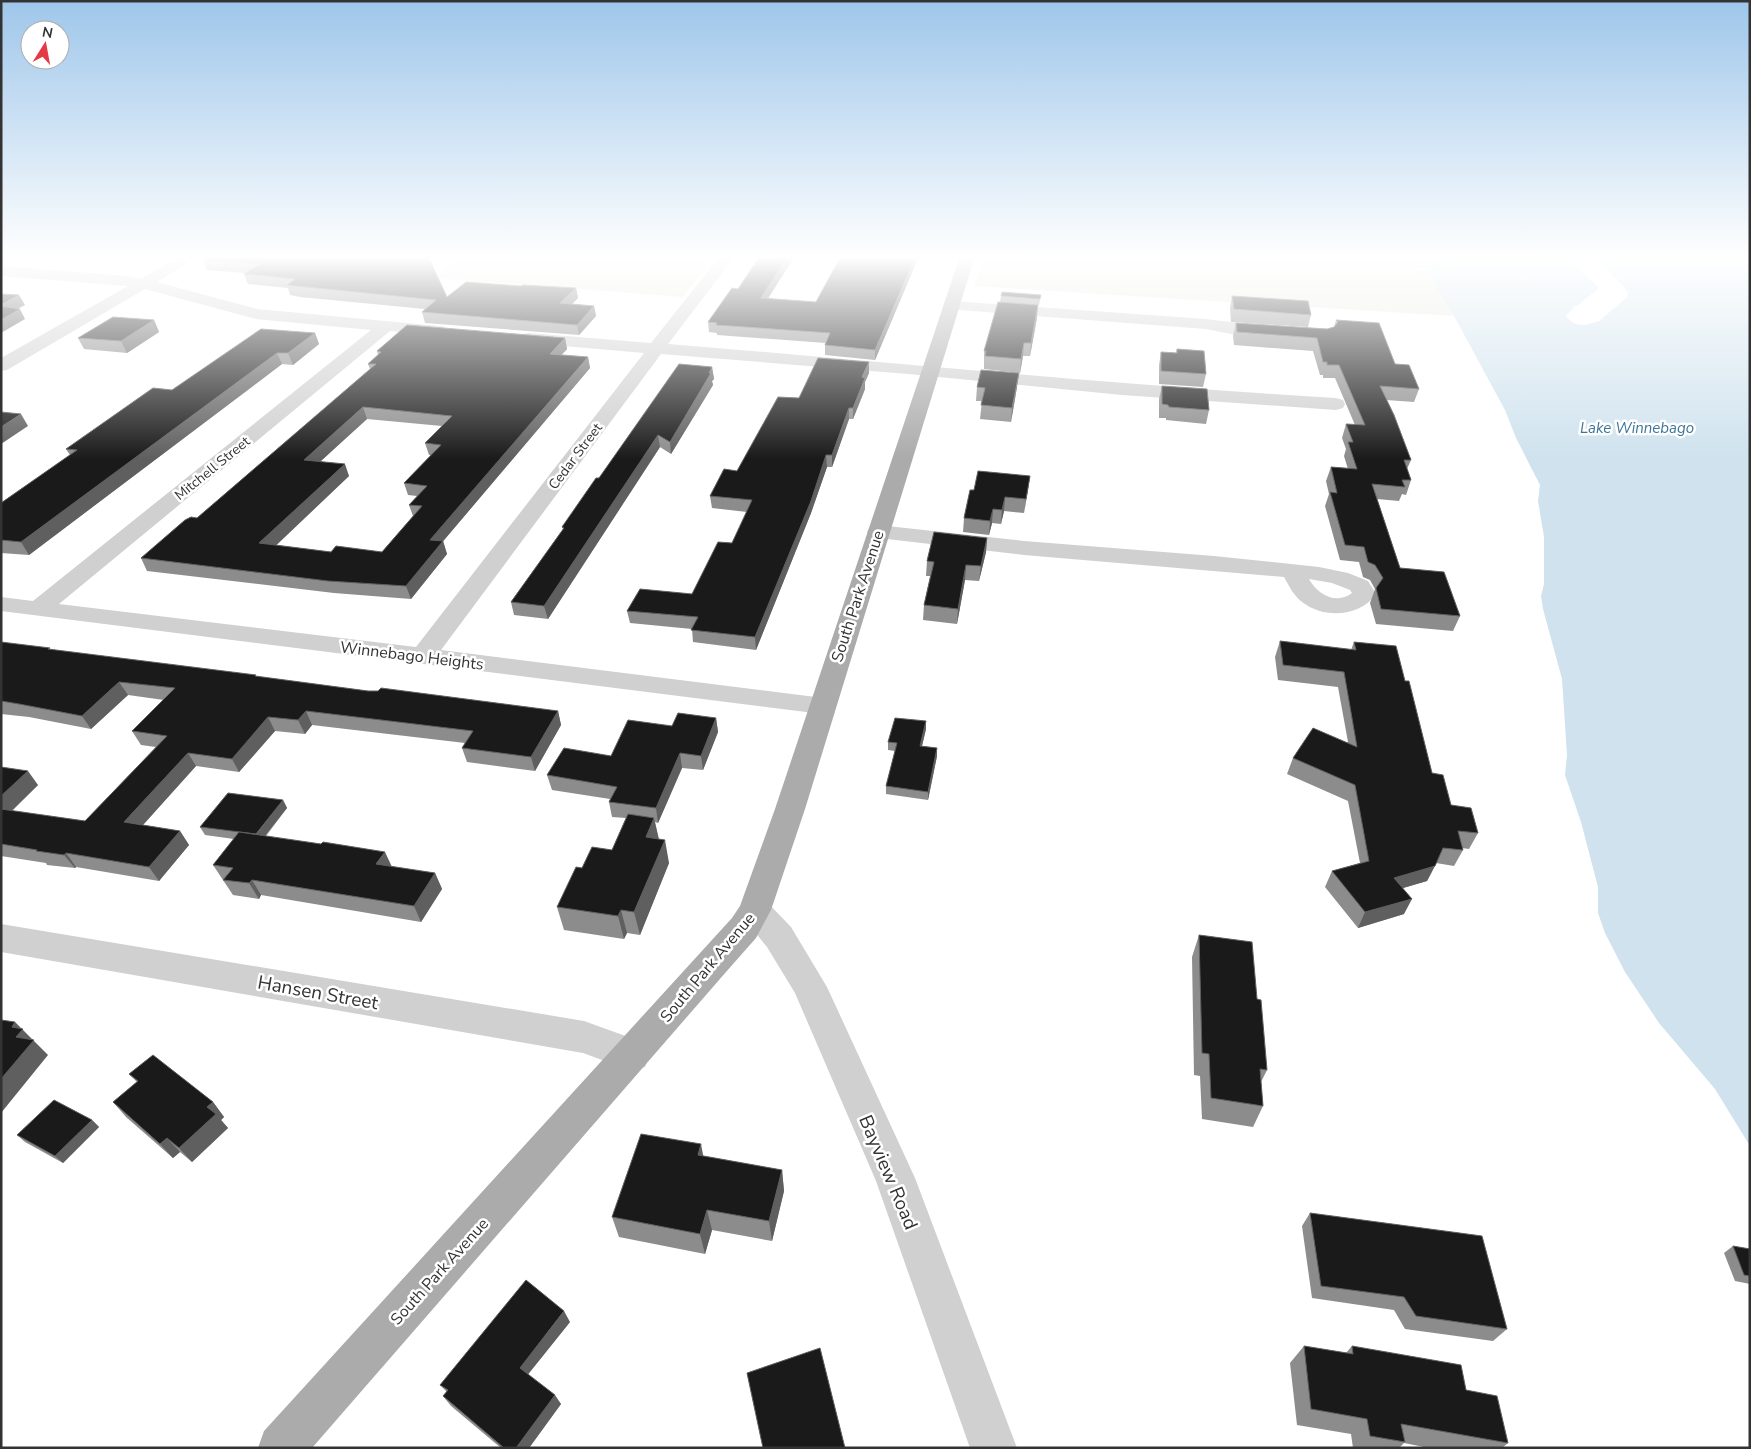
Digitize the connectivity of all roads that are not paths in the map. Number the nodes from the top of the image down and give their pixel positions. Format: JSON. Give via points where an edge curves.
{"nodes":[{"id":1,"x":75,"y":324,"type":"edge"},
{"id":2,"x":351,"y":324,"type":"edge"},
{"id":3,"x":675,"y":324,"type":"edge"},
{"id":4,"x":946,"y":324,"type":"edge"},
{"id":5,"x":1201,"y":324,"type":"edge"},
{"id":6,"x":385,"y":327,"type":"junction"},
{"id":7,"x":453,"y":332,"type":"edge"},
{"id":8,"x":1286,"y":333,"type":"edge"},
{"id":9,"x":511,"y":336,"type":"edge"},
{"id":10,"x":656,"y":348,"type":"junction"},
{"id":11,"x":1,"y":366,"type":"edge"},
{"id":12,"x":930,"y":371,"type":"junction"},
{"id":13,"x":1336,"y":404,"type":"dead end"},
{"id":14,"x":878,"y":532,"type":"junction"},
{"id":15,"x":1292,"y":571,"type":"dead end"},
{"id":16,"x":1,"y":604,"type":"edge"},
{"id":17,"x":38,"y":609,"type":"junction"},
{"id":18,"x":423,"y":656,"type":"junction"},
{"id":19,"x":822,"y":705,"type":"junction"},
{"id":20,"x":755,"y":910,"type":"junction"},
{"id":21,"x":1,"y":938,"type":"edge"},
{"id":22,"x":632,"y":1055,"type":"junction"},
{"id":23,"x":281,"y":1448,"type":"edge"},
{"id":24,"x":994,"y":1448,"type":"edge"}],
"edges":[{"from":1,"to":11,"type":"street"},
{"from":2,"to":6,"type":"street"},
{"from":3,"to":10,"type":"street","name":"Cedar Street"},
{"from":4,"to":12,"type":"main road","name":"South Park Avenue"},
{"from":5,"to":8,"type":"street"},
{"from":6,"to":7,"type":"street"},
{"from":6,"to":17,"type":"street","name":"Mitchell Street"},
{"from":9,"to":10,"type":"street"},
{"from":10,"to":12,"type":"street"},
{"from":10,"to":18,"type":"street","name":"Cedar Street"},
{"from":12,"to":13,"type":"street","via":[[1162,393]]},
{"from":12,"to":14,"type":"main road","name":"South Park Avenue"},
{"from":14,"to":15,"type":"street"},
{"from":14,"to":19,"type":"main road","name":"South Park Avenue"},
{"from":16,"to":17,"type":"street","name":"Winnebago Heights"},
{"from":17,"to":18,"type":"street","name":"Winnebago Heights"},
{"from":18,"to":19,"type":"street","name":"Winnebago Heights"},
{"from":19,"to":20,"type":"main road","name":"South Park Avenue"},
{"from":20,"to":22,"type":"main road","name":"South Park Avenue","via":[[744,928]]},
{"from":20,"to":24,"type":"street","name":"Bayview Road","via":[[779,937],[810,987],[895,1178]]},
{"from":21,"to":22,"type":"street","name":"Hansen Street","via":[[584,1037]]},
{"from":22,"to":23,"type":"main road","name":"South Park Avenue"}]}
